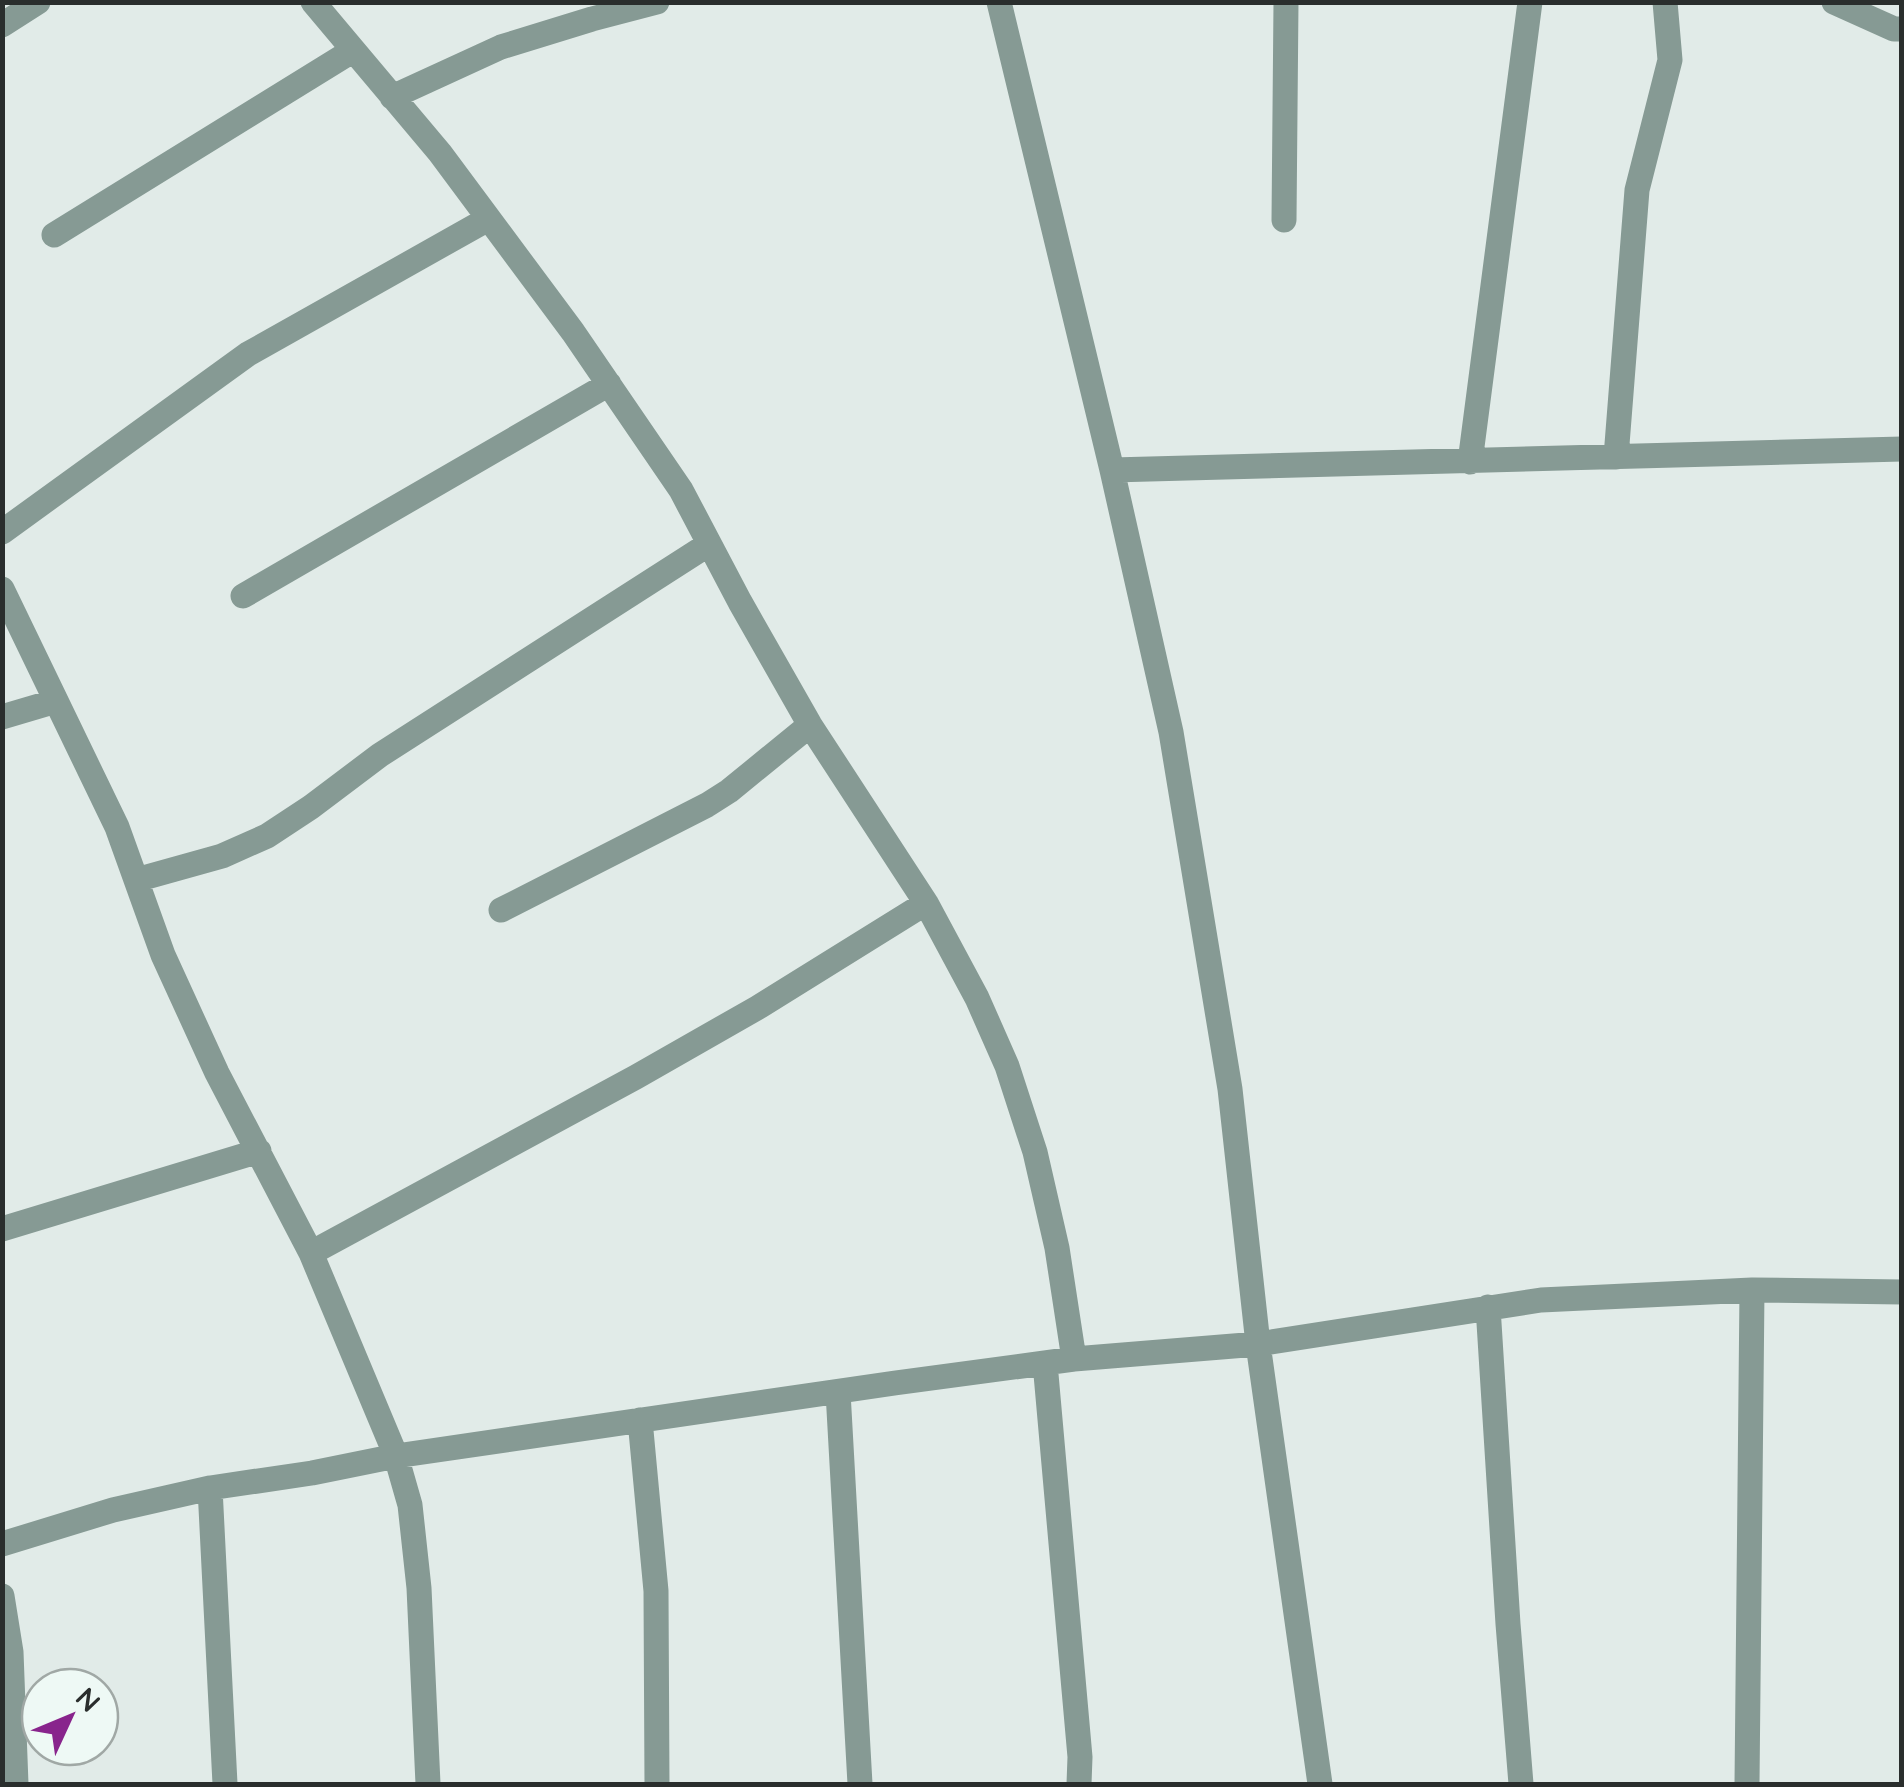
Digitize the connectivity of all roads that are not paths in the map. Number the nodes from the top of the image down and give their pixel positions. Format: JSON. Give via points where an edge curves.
{"nodes":[{"id":1,"x":38,"y":2,"type":"edge"},
{"id":2,"x":312,"y":2,"type":"edge"},
{"id":3,"x":657,"y":2,"type":"edge"},
{"id":4,"x":999,"y":2,"type":"edge"},
{"id":5,"x":1286,"y":2,"type":"edge"},
{"id":6,"x":1530,"y":2,"type":"edge"},
{"id":7,"x":1664,"y":2,"type":"edge"},
{"id":8,"x":1834,"y":2,"type":"edge"},
{"id":9,"x":2,"y":25,"type":"edge"},
{"id":10,"x":1902,"y":29,"type":"edge"},
{"id":11,"x":352,"y":51,"type":"junction"},
{"id":12,"x":392,"y":97,"type":"junction"},
{"id":13,"x":488,"y":219,"type":"junction"},
{"id":14,"x":1284,"y":220,"type":"dead end"},
{"id":15,"x":54,"y":235,"type":"dead end"},
{"id":16,"x":608,"y":384,"type":"junction"},
{"id":17,"x":1902,"y":449,"type":"edge"},
{"id":18,"x":1616,"y":457,"type":"junction"},
{"id":19,"x":1470,"y":462,"type":"junction"},
{"id":20,"x":1112,"y":470,"type":"junction"},
{"id":21,"x":2,"y":532,"type":"edge"},
{"id":22,"x":709,"y":544,"type":"junction"},
{"id":23,"x":2,"y":589,"type":"edge"},
{"id":24,"x":244,"y":596,"type":"dead end"},
{"id":25,"x":56,"y":701,"type":"junction"},
{"id":26,"x":2,"y":717,"type":"edge"},
{"id":27,"x":810,"y":725,"type":"junction"},
{"id":28,"x":136,"y":880,"type":"junction"},
{"id":29,"x":926,"y":904,"type":"junction"},
{"id":30,"x":501,"y":910,"type":"dead end"},
{"id":31,"x":259,"y":1151,"type":"junction"},
{"id":32,"x":2,"y":1229,"type":"edge"},
{"id":33,"x":311,"y":1253,"type":"junction"},
{"id":34,"x":1752,"y":1290,"type":"junction"},
{"id":35,"x":1902,"y":1292,"type":"edge"},
{"id":36,"x":1488,"y":1307,"type":"junction"},
{"id":37,"x":1258,"y":1344,"type":"junction"},
{"id":38,"x":1074,"y":1360,"type":"junction"},
{"id":39,"x":1046,"y":1363,"type":"junction"},
{"id":40,"x":838,"y":1392,"type":"junction"},
{"id":41,"x":640,"y":1420,"type":"junction"},
{"id":42,"x":396,"y":1456,"type":"junction"},
{"id":43,"x":210,"y":1488,"type":"junction"},
{"id":44,"x":2,"y":1544,"type":"edge"},
{"id":45,"x":2,"y":1596,"type":"edge"},
{"id":46,"x":16,"y":1784,"type":"edge"},
{"id":47,"x":226,"y":1784,"type":"edge"},
{"id":48,"x":428,"y":1784,"type":"edge"},
{"id":49,"x":656,"y":1784,"type":"edge"},
{"id":50,"x":860,"y":1784,"type":"edge"},
{"id":51,"x":1079,"y":1784,"type":"edge"},
{"id":52,"x":1320,"y":1784,"type":"edge"},
{"id":53,"x":1522,"y":1784,"type":"edge"},
{"id":54,"x":1746,"y":1784,"type":"edge"}],
"edges":[{"from":1,"to":9,"type":"street"},
{"from":2,"to":11,"type":"street"},
{"from":3,"to":12,"type":"street","via":[[501,47]]},
{"from":4,"to":20,"type":"street"},
{"from":5,"to":14,"type":"street"},
{"from":6,"to":19,"type":"street"},
{"from":7,"to":18,"type":"street","via":[[1670,60],[1638,190]]},
{"from":8,"to":10,"type":"street"},
{"from":11,"to":12,"type":"street"},
{"from":11,"to":15,"type":"street"},
{"from":12,"to":13,"type":"street"},
{"from":13,"to":16,"type":"street"},
{"from":13,"to":21,"type":"street","via":[[248,354]]},
{"from":16,"to":22,"type":"street","via":[[681,490]]},
{"from":16,"to":24,"type":"street"},
{"from":17,"to":18,"type":"street"},
{"from":18,"to":19,"type":"street"},
{"from":19,"to":20,"type":"street"},
{"from":20,"to":37,"type":"street","via":[[1174,750],[1230,1089]]},
{"from":22,"to":27,"type":"street"},
{"from":22,"to":28,"type":"street","via":[[380,755],[267,836]]},
{"from":23,"to":25,"type":"street"},
{"from":25,"to":26,"type":"street"},
{"from":25,"to":28,"type":"street"},
{"from":27,"to":29,"type":"street"},
{"from":27,"to":30,"type":"street","via":[[707,805]]},
{"from":28,"to":31,"type":"street","via":[[171,972]]},
{"from":29,"to":33,"type":"street","via":[[757,1008]]},
{"from":29,"to":38,"type":"street","via":[[1008,1066],[1039,1171]]},
{"from":31,"to":32,"type":"street"},
{"from":31,"to":33,"type":"street"},
{"from":33,"to":42,"type":"street"},
{"from":34,"to":35,"type":"street"},
{"from":34,"to":36,"type":"street"},
{"from":34,"to":54,"type":"street"},
{"from":36,"to":37,"type":"street"},
{"from":36,"to":53,"type":"street"},
{"from":37,"to":38,"type":"street"},
{"from":37,"to":52,"type":"street"},
{"from":38,"to":39,"type":"street"},
{"from":39,"to":40,"type":"street"},
{"from":39,"to":51,"type":"street"},
{"from":40,"to":41,"type":"street"},
{"from":40,"to":50,"type":"street"},
{"from":41,"to":42,"type":"street"},
{"from":41,"to":49,"type":"street","via":[[656,1592]]},
{"from":42,"to":43,"type":"street"},
{"from":42,"to":48,"type":"street","via":[[410,1505],[419,1588]]},
{"from":43,"to":44,"type":"street"},
{"from":43,"to":47,"type":"street"},
{"from":45,"to":46,"type":"street"}]}
